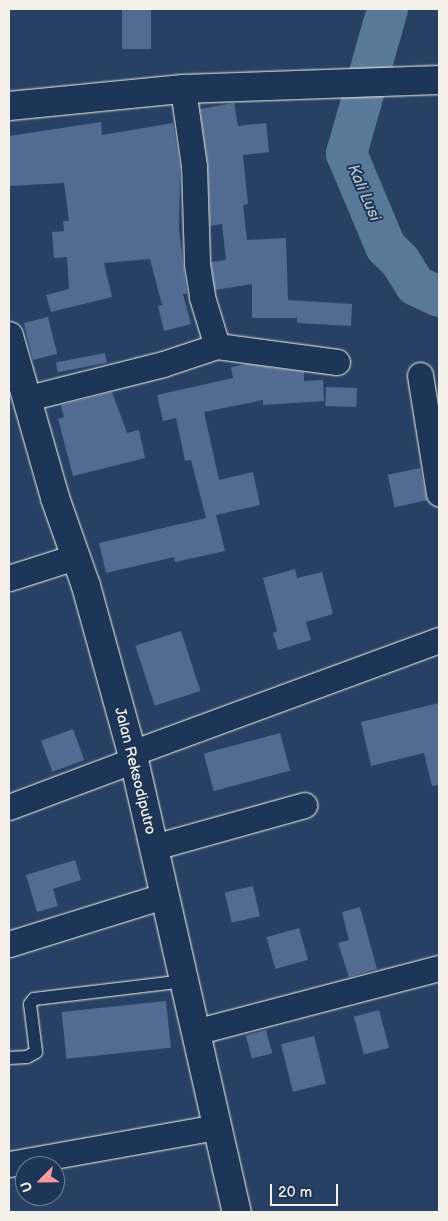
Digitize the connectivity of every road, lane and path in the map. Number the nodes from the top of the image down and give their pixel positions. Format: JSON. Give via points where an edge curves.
{"nodes":[{"id":1,"x":439,"y":80,"type":"edge"},
{"id":2,"x":183,"y":89,"type":"junction"},
{"id":3,"x":9,"y":106,"type":"edge"},
{"id":4,"x":217,"y":346,"type":"junction"},
{"id":5,"x":11,"y":353,"type":"edge"},
{"id":6,"x":337,"y":362,"type":"dead end"},
{"id":7,"x":420,"y":375,"type":"dead end"},
{"id":8,"x":28,"y":398,"type":"junction"},
{"id":9,"x":439,"y":493,"type":"edge"},
{"id":10,"x":75,"y":556,"type":"junction"},
{"id":11,"x":9,"y":578,"type":"edge"},
{"id":12,"x":439,"y":640,"type":"edge"},
{"id":13,"x":133,"y":757,"type":"junction"},
{"id":14,"x":304,"y":805,"type":"dead end"},
{"id":15,"x":9,"y":807,"type":"edge"},
{"id":16,"x":154,"y":846,"type":"junction"},
{"id":17,"x":166,"y":895,"type":"junction"},
{"id":18,"x":9,"y":944,"type":"edge"},
{"id":19,"x":439,"y":968,"type":"edge"},
{"id":20,"x":185,"y":981,"type":"junction"},
{"id":21,"x":195,"y":1032,"type":"junction"},
{"id":22,"x":9,"y":1058,"type":"edge"},
{"id":23,"x":217,"y":1127,"type":"junction"},
{"id":24,"x":9,"y":1164,"type":"edge"},
{"id":25,"x":237,"y":1212,"type":"edge"}],
"edges":[{"from":1,"to":2,"type":"main road"},
{"from":2,"to":3,"type":"main road"},
{"from":2,"to":4,"type":"street","via":[[194,166],[202,297]]},
{"from":4,"to":6,"type":"street"},
{"from":4,"to":8,"type":"street","via":[[163,364]]},
{"from":5,"to":8,"type":"main road","name":"Jalan Reksodiputro"},
{"from":7,"to":9,"type":"street"},
{"from":8,"to":10,"type":"main road","name":"Jalan Reksodiputro"},
{"from":10,"to":11,"type":"street"},
{"from":10,"to":13,"type":"main road","name":"Jalan Reksodiputro","via":[[102,640]]},
{"from":12,"to":13,"type":"street"},
{"from":13,"to":15,"type":"street"},
{"from":13,"to":16,"type":"main road","name":"Jalan Reksodiputro"},
{"from":14,"to":16,"type":"street"},
{"from":16,"to":17,"type":"main road","name":"Jalan Reksodiputro"},
{"from":17,"to":18,"type":"street"},
{"from":17,"to":20,"type":"main road","name":"Jalan Reksodiputro"},
{"from":19,"to":21,"type":"street"},
{"from":20,"to":21,"type":"main road","name":"Jalan Reksodiputro"},
{"from":20,"to":22,"type":"lane","via":[[34,999],[30,1004],[36,1052],[27,1058]]},
{"from":21,"to":23,"type":"main road","name":"Jalan Reksodiputro"},
{"from":23,"to":24,"type":"street"},
{"from":23,"to":25,"type":"main road","name":"Jalan Reksodiputro"}]}
